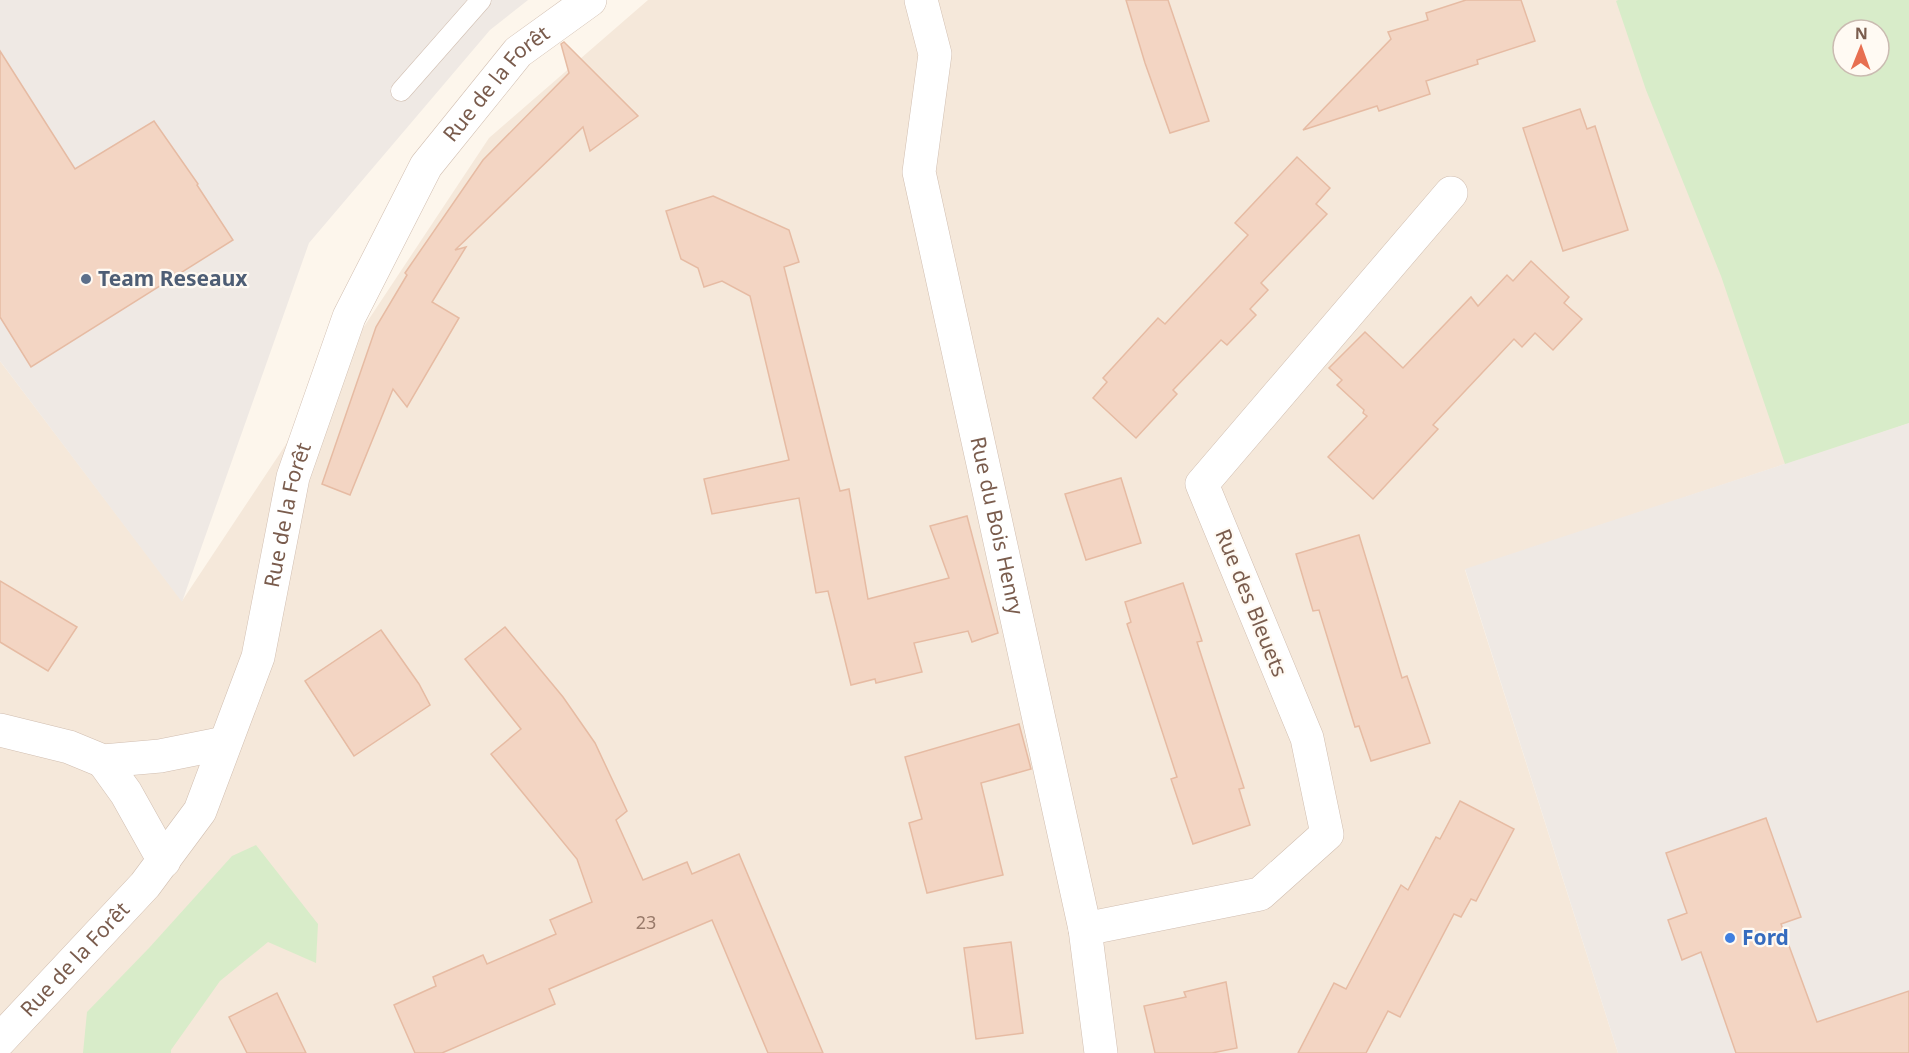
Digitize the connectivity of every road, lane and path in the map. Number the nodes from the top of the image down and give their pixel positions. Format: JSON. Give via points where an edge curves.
{"nodes":[{"id":1,"x":481,"y":0,"type":"edge"},
{"id":2,"x":590,"y":0,"type":"edge"},
{"id":3,"x":921,"y":0,"type":"edge"},
{"id":4,"x":401,"y":91,"type":"dead end"},
{"id":5,"x":1451,"y":194,"type":"dead end"},
{"id":6,"x":0,"y":730,"type":"edge"},
{"id":7,"x":225,"y":743,"type":"junction"},
{"id":8,"x":103,"y":761,"type":"junction"},
{"id":9,"x":164,"y":861,"type":"junction"},
{"id":10,"x":1085,"y":929,"type":"junction"},
{"id":11,"x":10,"y":1042,"type":"edge"},
{"id":12,"x":1101,"y":1053,"type":"edge"}],
"edges":[{"from":1,"to":4,"type":"lane"},
{"from":2,"to":7,"type":"street","name":"Rue de la Forêt","via":[[518,52],[426,166],[349,317],[293,477],[258,657]]},
{"from":3,"to":10,"type":"street","name":"Rue du Bois Henry","via":[[935,54],[919,172]]},
{"from":5,"to":10,"type":"street","name":"Rue des Bleuets","via":[[1202,484],[1307,738],[1327,834],[1260,894]]},
{"from":6,"to":8,"type":"street","via":[[69,747]]},
{"from":7,"to":8,"type":"street","via":[[160,756]]},
{"from":7,"to":9,"type":"street","name":"Rue de la Forêt","via":[[200,811]]},
{"from":8,"to":9,"type":"street"},
{"from":9,"to":11,"type":"street","name":"Rue de la Forêt"},
{"from":10,"to":12,"type":"street","name":"Rue du Bois Henry"}]}
